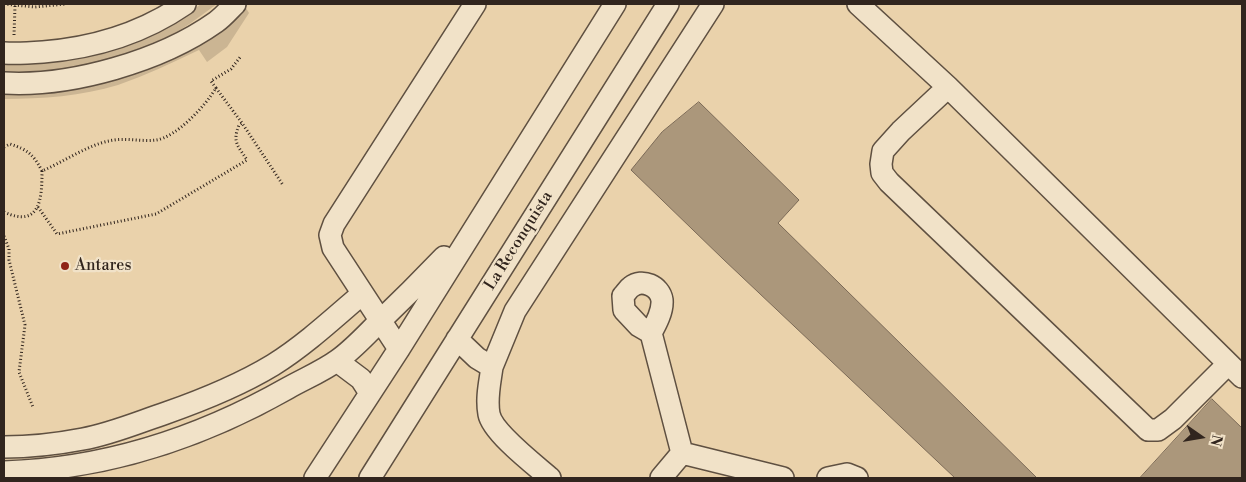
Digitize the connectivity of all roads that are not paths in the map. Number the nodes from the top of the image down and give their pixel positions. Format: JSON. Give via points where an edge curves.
{"nodes":[{"id":1,"x":185,"y":4,"type":"edge"},
{"id":2,"x":236,"y":4,"type":"edge"},
{"id":3,"x":475,"y":4,"type":"edge"},
{"id":4,"x":615,"y":4,"type":"edge"},
{"id":5,"x":668,"y":4,"type":"edge"},
{"id":6,"x":713,"y":4,"type":"edge"},
{"id":7,"x":858,"y":4,"type":"edge"},
{"id":8,"x":9,"y":46,"type":"edge"},
{"id":9,"x":4,"y":83,"type":"edge"},
{"id":10,"x":948,"y":87,"type":"junction"},
{"id":11,"x":481,"y":216,"type":"junction"},
{"id":12,"x":362,"y":294,"type":"junction"},
{"id":13,"x":381,"y":321,"type":"junction"},
{"id":14,"x":651,"y":333,"type":"dead end"},
{"id":15,"x":457,"y":339,"type":"junction"},
{"id":16,"x":399,"y":349,"type":"junction"},
{"id":17,"x":337,"y":361,"type":"junction"},
{"id":18,"x":492,"y":367,"type":"junction"},
{"id":19,"x":1235,"y":371,"type":"edge"},
{"id":20,"x":370,"y":394,"type":"junction"},
{"id":21,"x":4,"y":448,"type":"edge"},
{"id":22,"x":682,"y":453,"type":"junction"},
{"id":23,"x":4,"y":472,"type":"edge"},
{"id":24,"x":315,"y":478,"type":"edge"},
{"id":25,"x":370,"y":478,"type":"edge"},
{"id":26,"x":550,"y":478,"type":"edge"},
{"id":27,"x":660,"y":478,"type":"edge"},
{"id":28,"x":783,"y":478,"type":"edge"},
{"id":29,"x":828,"y":478,"type":"edge"},
{"id":30,"x":857,"y":478,"type":"edge"}],
"edges":[{"from":1,"to":8,"type":"street","via":[[148,26],[87,46],[13,54]]},
{"from":2,"to":9,"type":"street","via":[[216,22],[191,37],[128,65],[64,80]]},
{"from":3,"to":12,"type":"street","via":[[334,224],[330,235],[333,248]]},
{"from":4,"to":11,"type":"street"},
{"from":5,"to":15,"type":"street","name":"La Reconquista"},
{"from":6,"to":18,"type":"street","via":[[515,311]]},
{"from":7,"to":10,"type":"street"},
{"from":10,"to":19,"type":"street"},
{"from":10,"to":19,"type":"street","via":[[884,151],[880,164],[889,182],[1148,430],[1158,430],[1173,420]]},
{"from":11,"to":13,"type":"street"},
{"from":11,"to":16,"type":"street"},
{"from":12,"to":13,"type":"street"},
{"from":12,"to":21,"type":"street","via":[[274,365],[198,402],[85,439]]},
{"from":13,"to":16,"type":"street"},
{"from":13,"to":17,"type":"street"},
{"from":14,"to":22,"type":"street"},
{"from":15,"to":18,"type":"street"},
{"from":15,"to":25,"type":"street","name":"La Reconquista"},
{"from":16,"to":20,"type":"street"},
{"from":17,"to":20,"type":"street","via":[[361,379]]},
{"from":17,"to":23,"type":"street","via":[[242,413],[188,436],[103,461]]},
{"from":18,"to":26,"type":"street","via":[[487,401],[489,416],[498,430]]},
{"from":20,"to":24,"type":"street"},
{"from":22,"to":27,"type":"street"},
{"from":22,"to":28,"type":"street"},
{"from":29,"to":30,"type":"street","via":[[847,474]]}]}
